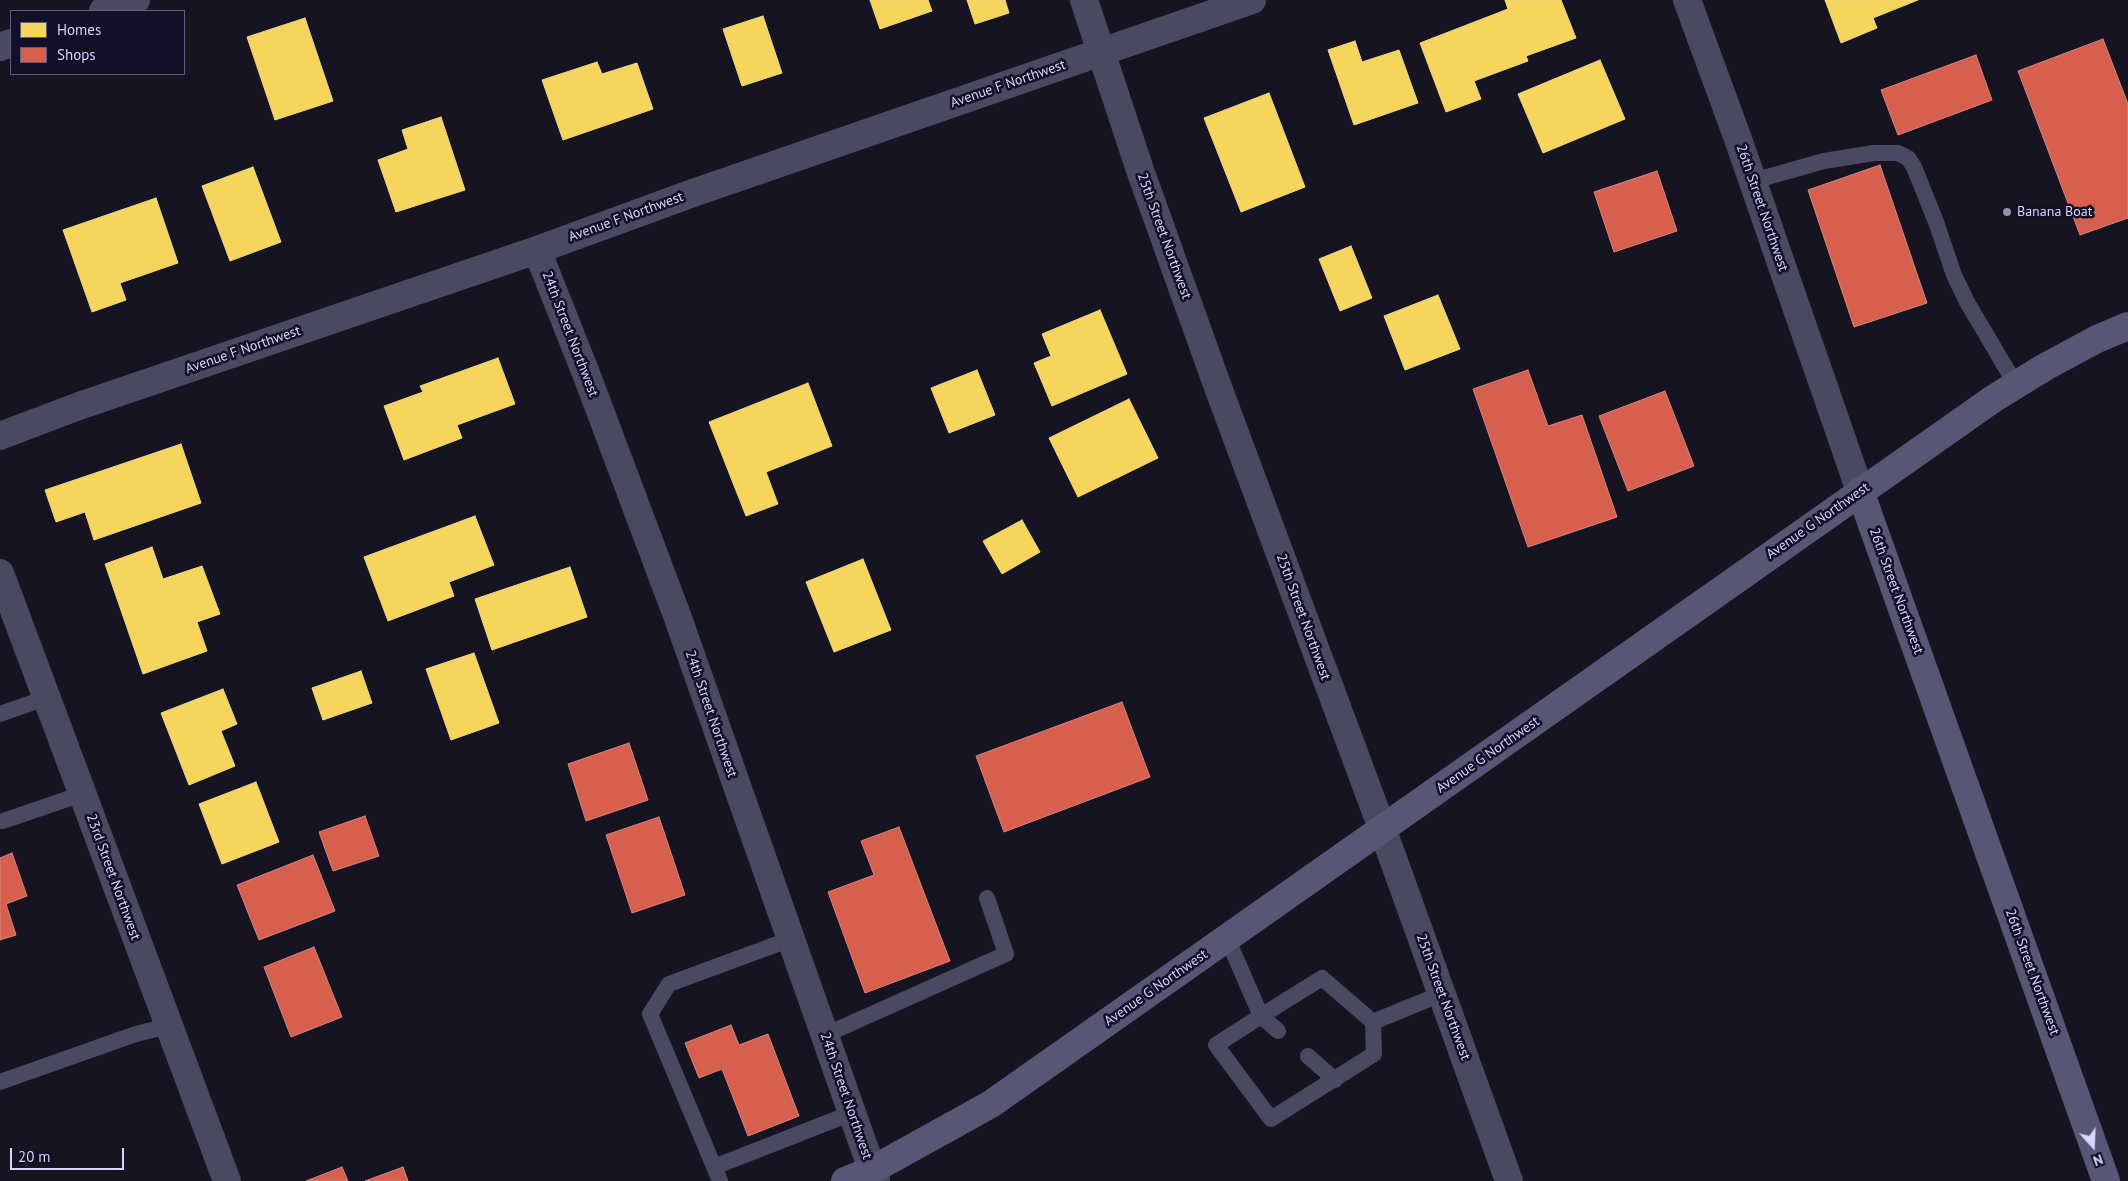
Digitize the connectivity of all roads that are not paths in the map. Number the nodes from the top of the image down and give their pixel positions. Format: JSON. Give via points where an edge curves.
{"nodes":[{"id":1,"x":136,"y":0,"type":"edge"},
{"id":2,"x":1084,"y":0,"type":"edge"},
{"id":3,"x":1252,"y":0,"type":"edge"},
{"id":4,"x":1687,"y":0,"type":"edge"},
{"id":5,"x":106,"y":10,"type":"edge"},
{"id":6,"x":1101,"y":51,"type":"junction"},
{"id":7,"x":1753,"y":181,"type":"junction"},
{"id":8,"x":537,"y":250,"type":"junction"},
{"id":9,"x":2128,"y":326,"type":"edge"},
{"id":10,"x":2016,"y":385,"type":"junction"},
{"id":11,"x":0,"y":436,"type":"edge"},
{"id":12,"x":1860,"y":491,"type":"junction"},
{"id":13,"x":0,"y":573,"type":"edge"},
{"id":14,"x":46,"y":698,"type":"junction"},
{"id":15,"x":0,"y":714,"type":"edge"},
{"id":16,"x":82,"y":794,"type":"junction"},
{"id":17,"x":3,"y":821,"type":"dead end"},
{"id":18,"x":1382,"y":828,"type":"junction"},
{"id":19,"x":986,"y":898,"type":"dead end"},
{"id":20,"x":1227,"y":938,"type":"junction"},
{"id":21,"x":791,"y":939,"type":"junction"},
{"id":22,"x":1441,"y":994,"type":"junction"},
{"id":23,"x":1261,"y":1016,"type":"junction"},
{"id":24,"x":1373,"y":1022,"type":"junction"},
{"id":25,"x":168,"y":1026,"type":"junction"},
{"id":26,"x":1278,"y":1031,"type":"dead end"},
{"id":27,"x":825,"y":1035,"type":"junction"},
{"id":28,"x":1308,"y":1056,"type":"dead end"},
{"id":29,"x":1334,"y":1080,"type":"junction"},
{"id":30,"x":0,"y":1082,"type":"edge"},
{"id":31,"x":852,"y":1113,"type":"junction"},
{"id":32,"x":717,"y":1174,"type":"edge"},
{"id":33,"x":874,"y":1176,"type":"edge"},
{"id":34,"x":227,"y":1181,"type":"edge"},
{"id":35,"x":845,"y":1181,"type":"edge"},
{"id":36,"x":1510,"y":1181,"type":"edge"},
{"id":37,"x":2106,"y":1181,"type":"edge"}],
"edges":[{"from":1,"to":5,"type":"street"},
{"from":2,"to":6,"type":"street","name":"25th Street Northwest"},
{"from":3,"to":6,"type":"street","name":"Avenue F Northwest"},
{"from":4,"to":7,"type":"street","name":"26th Street Northwest"},
{"from":6,"to":8,"type":"street","name":"Avenue F Northwest"},
{"from":6,"to":18,"type":"street","name":"25th Street Northwest","via":[[1219,390]]},
{"from":7,"to":10,"type":"lane","via":[[1824,161],[1857,156],[1898,153],[1908,158],[1966,302]]},
{"from":7,"to":12,"type":"street","name":"26th Street Northwest"},
{"from":8,"to":11,"type":"street","name":"Avenue F Northwest"},
{"from":8,"to":21,"type":"street","name":"24th Street Northwest","via":[[678,618]]},
{"from":9,"to":10,"type":"main road","name":"Avenue G Northwest","via":[[2044,367]]},
{"from":10,"to":12,"type":"main road","name":"Avenue G Northwest"},
{"from":12,"to":18,"type":"main road","name":"Avenue G Northwest"},
{"from":12,"to":37,"type":"main road","name":"26th Street Northwest"},
{"from":13,"to":14,"type":"street","name":"23rd Street Northwest"},
{"from":14,"to":15,"type":"lane"},
{"from":14,"to":16,"type":"street","name":"23rd Street Northwest"},
{"from":16,"to":17,"type":"lane"},
{"from":16,"to":25,"type":"street","name":"23rd Street Northwest"},
{"from":18,"to":20,"type":"main road","name":"Avenue G Northwest"},
{"from":18,"to":22,"type":"street","name":"25th Street Northwest"},
{"from":19,"to":27,"type":"lane","via":[[1006,954]]},
{"from":20,"to":23,"type":"lane"},
{"from":20,"to":33,"type":"main road","name":"Avenue G Northwest","via":[[991,1104]]},
{"from":21,"to":27,"type":"street","name":"24th Street Northwest"},
{"from":21,"to":32,"type":"lane","via":[[669,984],[650,1014]]},
{"from":22,"to":24,"type":"lane"},
{"from":22,"to":36,"type":"street","name":"25th Street Northwest"},
{"from":23,"to":24,"type":"lane","via":[[1322,978]]},
{"from":23,"to":26,"type":"lane"},
{"from":23,"to":29,"type":"lane","via":[[1216,1046],[1270,1119]]},
{"from":24,"to":29,"type":"lane","via":[[1374,1054]]},
{"from":25,"to":30,"type":"lane","via":[[136,1034]]},
{"from":25,"to":34,"type":"street","name":"23rd Street Northwest"},
{"from":27,"to":31,"type":"street","name":"24th Street Northwest"},
{"from":28,"to":29,"type":"lane"},
{"from":31,"to":32,"type":"lane"},
{"from":31,"to":33,"type":"street","name":"24th Street Northwest"},
{"from":33,"to":35,"type":"main road","name":"Avenue G Northwest"}]}
